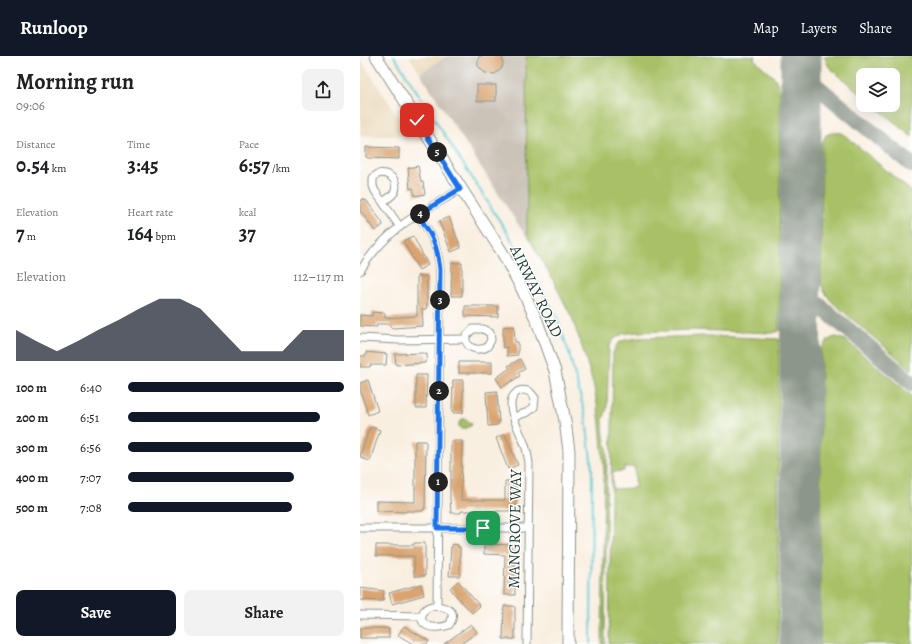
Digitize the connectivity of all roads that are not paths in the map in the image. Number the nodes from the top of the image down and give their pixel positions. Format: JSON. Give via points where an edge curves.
{"nodes":[{"id":1,"x":376,"y":56,"type":"edge"},
{"id":2,"x":460,"y":189,"type":"junction"},
{"id":3,"x":383,"y":202,"type":"dead end"},
{"id":4,"x":418,"y":215,"type":"junction"},
{"id":5,"x":400,"y":227,"type":"junction"},
{"id":6,"x":360,"y":271,"type":"edge"},
{"id":7,"x":360,"y":338,"type":"edge"},
{"id":8,"x":440,"y":339,"type":"junction"},
{"id":9,"x":465,"y":339,"type":"dead end"},
{"id":10,"x":514,"y":417,"type":"dead end"},
{"id":11,"x":360,"y":528,"type":"edge"},
{"id":12,"x":437,"y":528,"type":"junction"},
{"id":13,"x":528,"y":528,"type":"junction"},
{"id":14,"x":437,"y":606,"type":"junction"},
{"id":15,"x":360,"y":615,"type":"edge"},
{"id":16,"x":422,"y":616,"type":"junction"},
{"id":17,"x":527,"y":644,"type":"edge"},
{"id":18,"x":568,"y":644,"type":"edge"}],
"edges":[{"from":1,"to":2,"type":"main road","name":"AIRWAY ROAD"},
{"from":2,"to":4,"type":"street"},
{"from":2,"to":18,"type":"main road","name":"AIRWAY ROAD","via":[[502,252],[524,294],[555,371],[568,451]]},
{"from":3,"to":5,"type":"street"},
{"from":4,"to":5,"type":"street"},
{"from":4,"to":8,"type":"street","via":[[438,250]]},
{"from":5,"to":6,"type":"street","via":[[382,242]]},
{"from":7,"to":8,"type":"street"},
{"from":8,"to":9,"type":"street"},
{"from":8,"to":12,"type":"street"},
{"from":10,"to":13,"type":"street","name":"MANGROVE WAY","via":[[525,443],[529,463]]},
{"from":11,"to":12,"type":"street"},
{"from":12,"to":13,"type":"street"},
{"from":12,"to":14,"type":"street"},
{"from":13,"to":17,"type":"street","name":"MANGROVE WAY"},
{"from":14,"to":16,"type":"street","via":[[427,607]]},
{"from":14,"to":16,"type":"street","via":[[449,609],[452,620],[449,625],[431,627],[426,625]]},
{"from":15,"to":16,"type":"street"}]}
